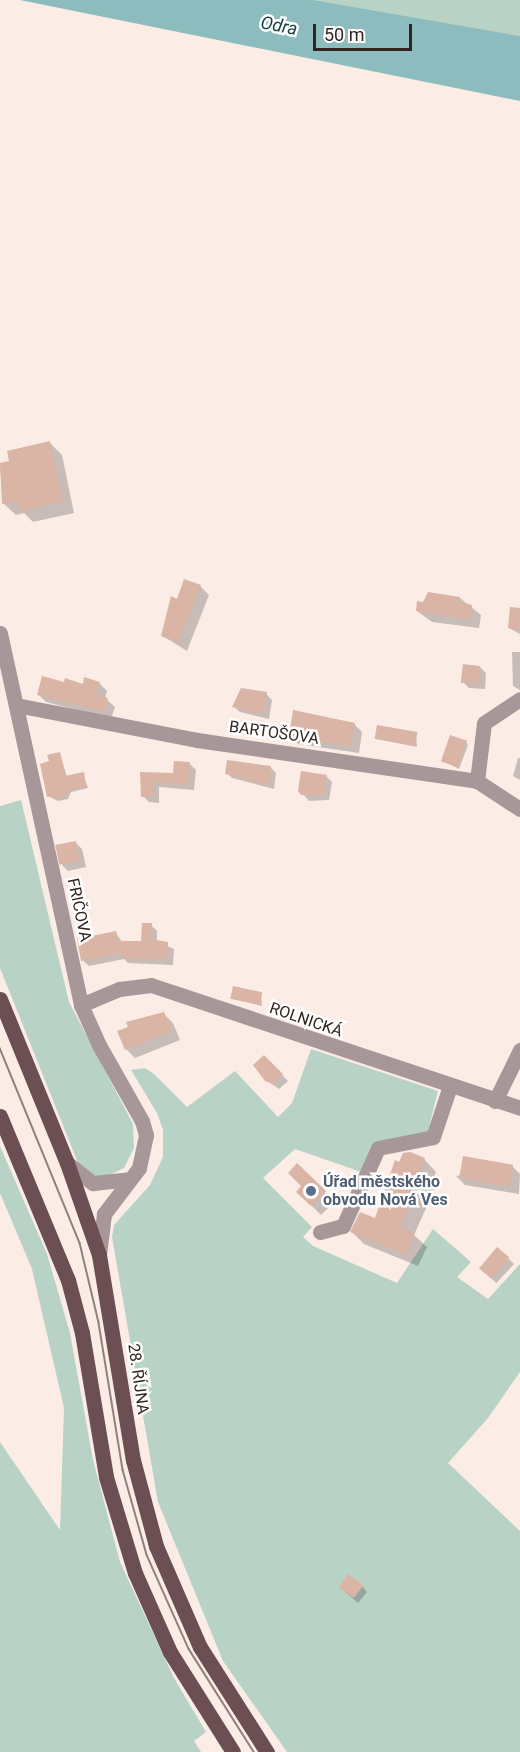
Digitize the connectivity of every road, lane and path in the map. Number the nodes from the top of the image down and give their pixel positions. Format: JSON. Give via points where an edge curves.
{"nodes":[{"id":1,"x":0,"y":633,"type":"edge"},
{"id":2,"x":520,"y":699,"type":"edge"},
{"id":3,"x":16,"y":705,"type":"junction"},
{"id":4,"x":477,"y":781,"type":"junction"},
{"id":5,"x":520,"y":808,"type":"edge"},
{"id":6,"x":0,"y":999,"type":"edge"},
{"id":7,"x":81,"y":1005,"type":"junction"},
{"id":8,"x":520,"y":1050,"type":"edge"},
{"id":9,"x":450,"y":1086,"type":"junction"},
{"id":10,"x":495,"y":1101,"type":"junction"},
{"id":11,"x":520,"y":1108,"type":"edge"},
{"id":12,"x":0,"y":1116,"type":"edge"},
{"id":13,"x":67,"y":1163,"type":"junction"},
{"id":14,"x":130,"y":1179,"type":"junction"},
{"id":15,"x":320,"y":1232,"type":"dead end"},
{"id":16,"x":99,"y":1255,"type":"junction"},
{"id":17,"x":233,"y":1752,"type":"edge"},
{"id":18,"x":267,"y":1752,"type":"edge"}],
"edges":[{"from":1,"to":3,"type":"street","name":"FRIČOVA"},
{"from":2,"to":4,"type":"street","via":[[484,723]]},
{"from":3,"to":4,"type":"street","name":"BARTOŠOVA","via":[[185,738]]},
{"from":3,"to":7,"type":"street","name":"FRIČOVA"},
{"from":4,"to":5,"type":"street","name":"BARTOŠOVA"},
{"from":6,"to":13,"type":"main road","name":"28. ŘÍJNA"},
{"from":7,"to":9,"type":"street","name":"ROLNICKÁ","via":[[119,989],[151,986]]},
{"from":7,"to":14,"type":"street","name":"FRIČOVA","via":[[145,1128],[143,1158]]},
{"from":8,"to":10,"type":"street"},
{"from":9,"to":10,"type":"street","name":"ROLNICKÁ"},
{"from":9,"to":15,"type":"street","via":[[433,1137],[378,1148],[342,1226]]},
{"from":10,"to":11,"type":"street","name":"ROLNICKÁ"},
{"from":12,"to":17,"type":"main road","via":[[68,1280],[82,1333],[106,1477],[135,1573],[170,1652]]},
{"from":13,"to":14,"type":"street","via":[[96,1184]]},
{"from":13,"to":16,"type":"main road","name":"28. ŘÍJNA"},
{"from":14,"to":16,"type":"street","name":"FRIČOVA","via":[[104,1214]]},
{"from":16,"to":18,"type":"main road","name":"28. ŘÍJNA","via":[[133,1460],[156,1546],[200,1647]]}]}
